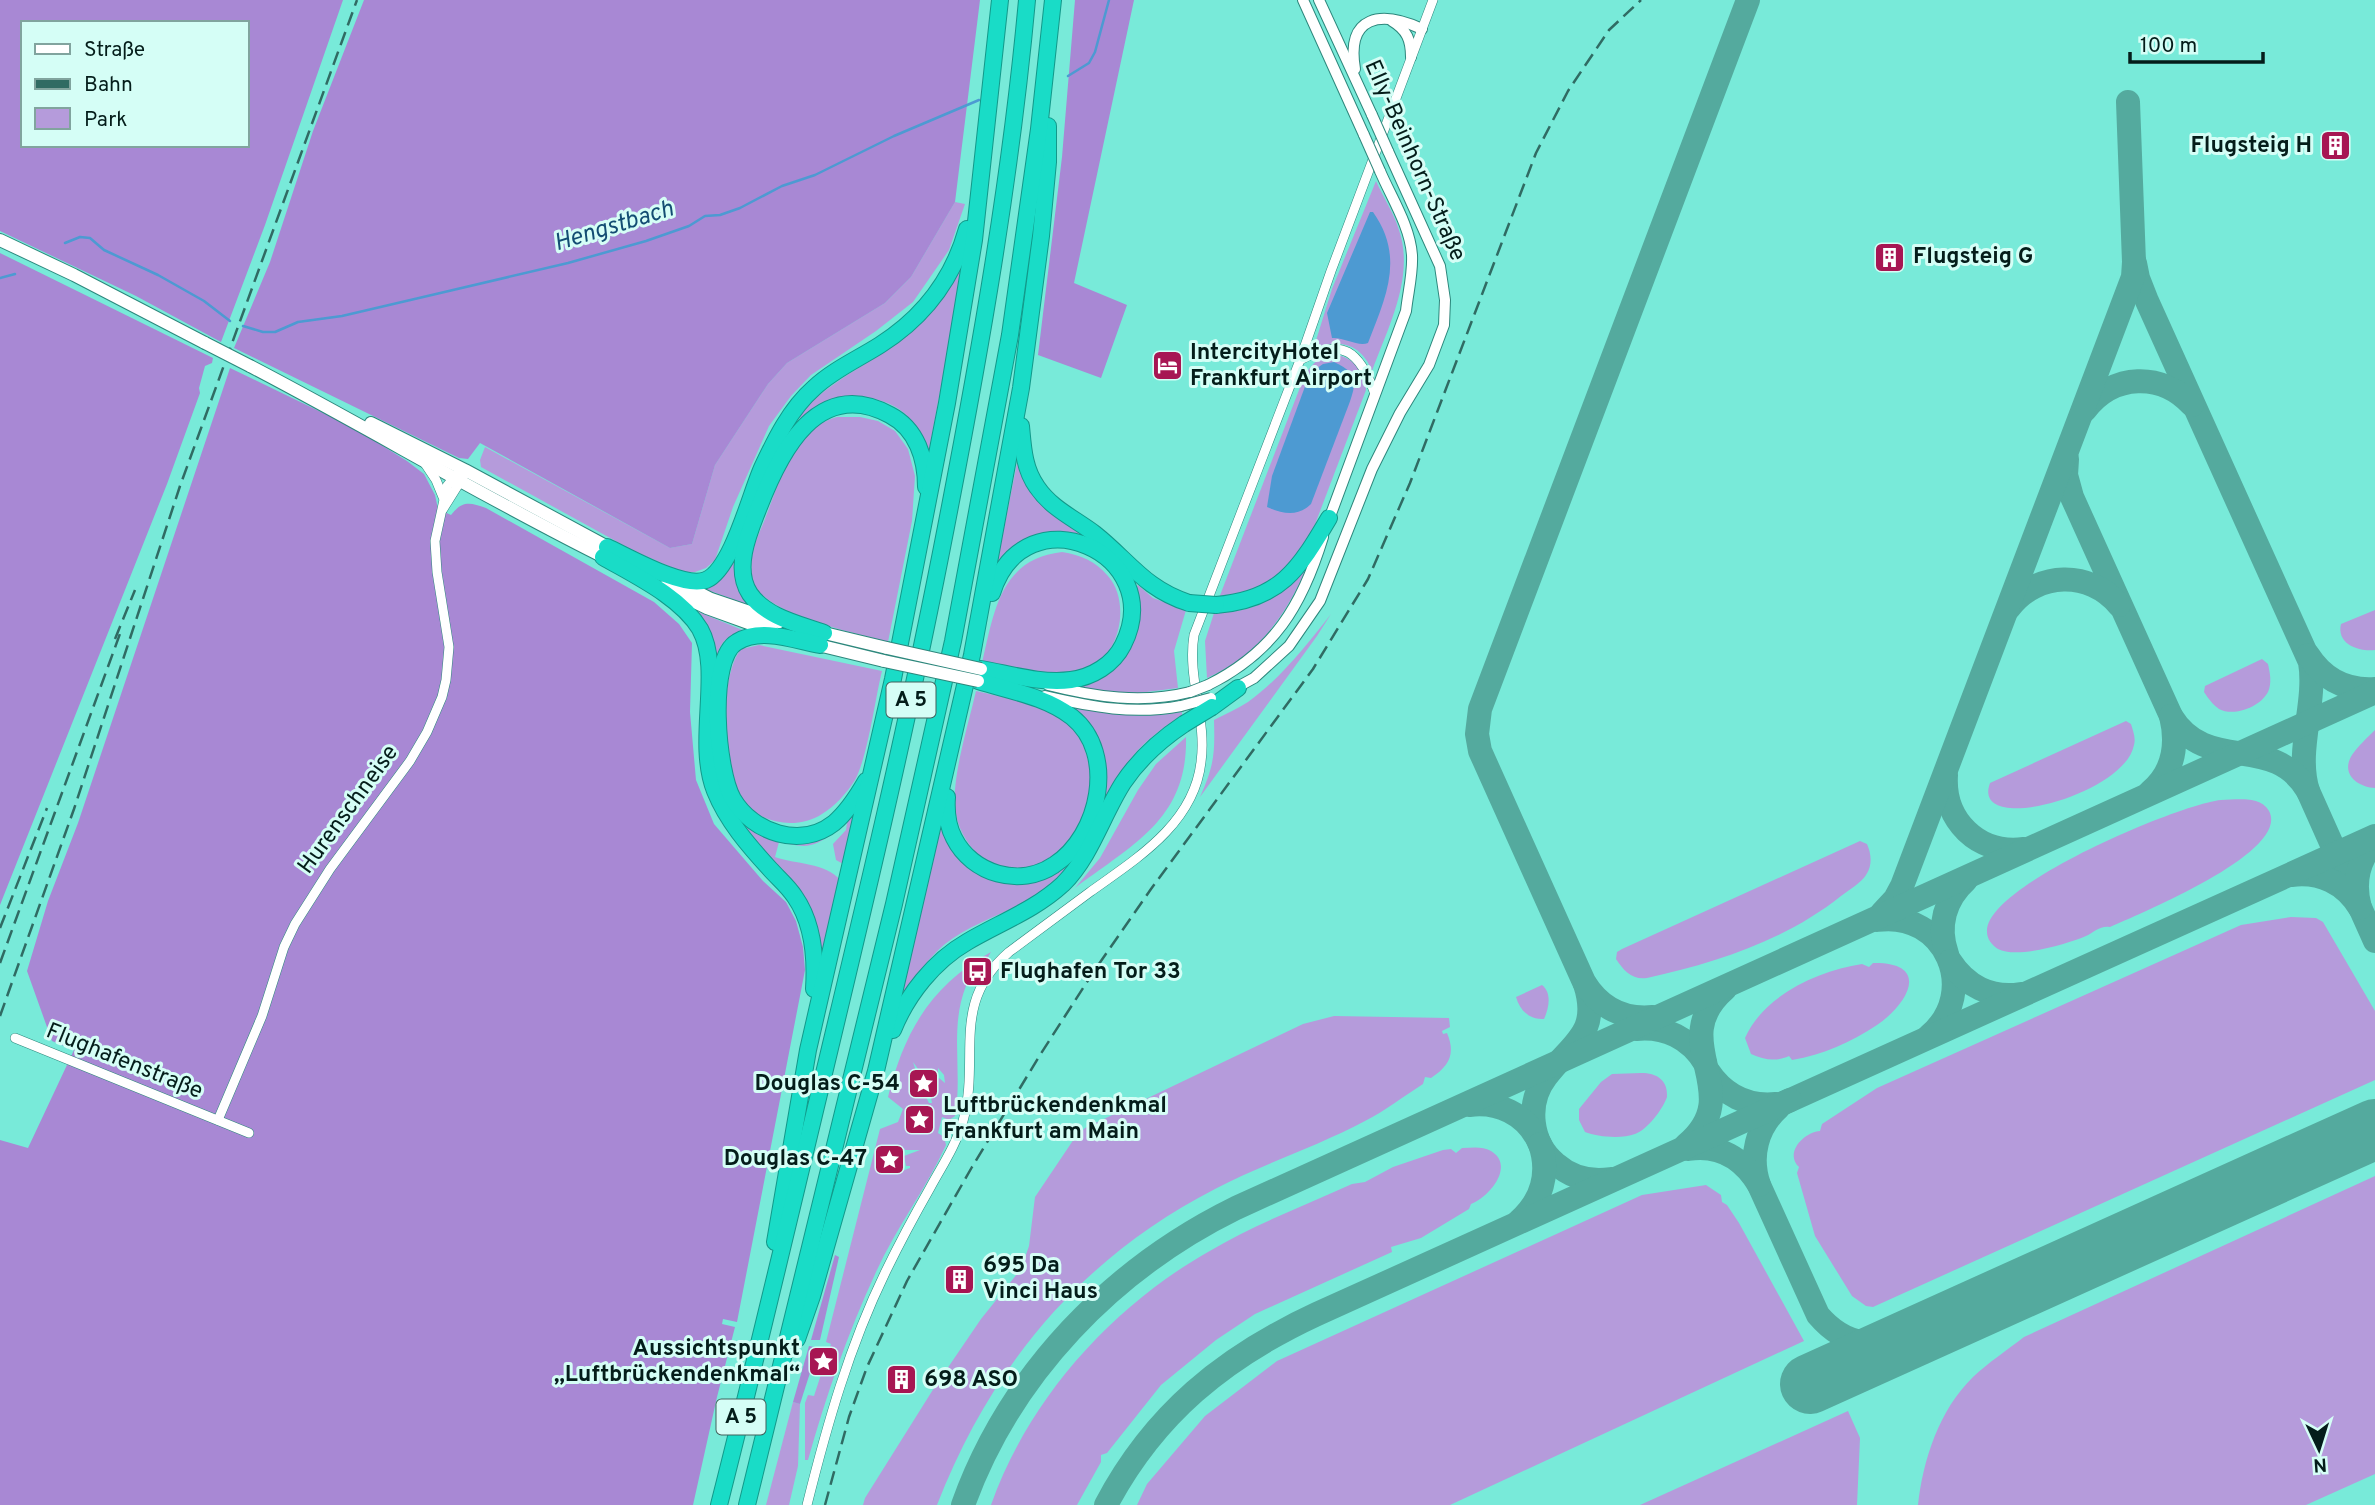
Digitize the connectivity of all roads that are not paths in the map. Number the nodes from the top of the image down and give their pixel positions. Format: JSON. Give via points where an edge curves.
{"nodes":[{"id":1,"x":1000,"y":0,"type":"edge"},
{"id":2,"x":1027,"y":0,"type":"edge"},
{"id":3,"x":1053,"y":0,"type":"edge"},
{"id":4,"x":1303,"y":0,"type":"edge"},
{"id":5,"x":1319,"y":0,"type":"edge"},
{"id":6,"x":1433,"y":0,"type":"edge"},
{"id":7,"x":1386,"y":19,"type":"junction"},
{"id":8,"x":1422,"y":29,"type":"junction"},
{"id":9,"x":1411,"y":57,"type":"junction"},
{"id":10,"x":1046,"y":68,"type":"junction"},
{"id":11,"x":1358,"y":85,"type":"junction"},
{"id":12,"x":979,"y":186,"type":"junction"},
{"id":13,"x":0,"y":240,"type":"edge"},
{"id":14,"x":1300,"y":360,"type":"junction"},
{"id":15,"x":1021,"y":388,"type":"junction"},
{"id":16,"x":1375,"y":394,"type":"junction"},
{"id":17,"x":331,"y":408,"type":"junction"},
{"id":18,"x":423,"y":460,"type":"junction"},
{"id":19,"x":460,"y":477,"type":"junction"},
{"id":20,"x":443,"y":497,"type":"junction"},
{"id":21,"x":442,"y":511,"type":"junction"},
{"id":22,"x":1329,"y":518,"type":"junction"},
{"id":23,"x":924,"y":525,"type":"junction"},
{"id":24,"x":605,"y":552,"type":"junction"},
{"id":25,"x":822,"y":639,"type":"junction"},
{"id":26,"x":977,"y":669,"type":"junction"},
{"id":27,"x":1238,"y":688,"type":"joint"},
{"id":28,"x":1180,"y":701,"type":"junction"},
{"id":29,"x":1211,"y":703,"type":"junction"},
{"id":30,"x":950,"y":757,"type":"junction"},
{"id":31,"x":873,"y":769,"type":"junction"},
{"id":32,"x":15,"y":1038,"type":"dead end"},
{"id":33,"x":804,"y":1070,"type":"junction"},
{"id":34,"x":876,"y":1072,"type":"junction"},
{"id":35,"x":218,"y":1121,"type":"junction"},
{"id":36,"x":249,"y":1133,"type":"dead end"},
{"id":37,"x":763,"y":1328,"type":"junction"},
{"id":38,"x":775,"y":1393,"type":"junction"},
{"id":39,"x":719,"y":1505,"type":"edge"},
{"id":40,"x":747,"y":1505,"type":"edge"},
{"id":41,"x":807,"y":1505,"type":"edge"}],
"edges":[{"from":1,"to":12,"type":"highway"},
{"from":2,"to":37,"type":"highway","number":"A 5","via":[[984,320],[922,649]]},
{"from":3,"to":10,"type":"highway","number":"A 5"},
{"from":4,"to":16,"type":"street","name":"Elly-Beinhorn-Straße","bridge":true,"via":[[1411,247],[1406,311]]},
{"from":5,"to":11,"type":"street","name":"Elly-Beinhorn-Straße"},
{"from":6,"to":8,"type":"street"},
{"from":7,"to":8,"type":"street"},
{"from":7,"to":9,"type":"street","via":[[1406,33]]},
{"from":7,"to":11,"type":"street","via":[[1366,24],[1355,38]]},
{"from":8,"to":9,"type":"street"},
{"from":9,"to":14,"type":"street"},
{"from":10,"to":15,"type":"highway","via":[[1048,162]]},
{"from":10,"to":38,"type":"highway","number":"A 5","via":[[1010,335],[953,641]]},
{"from":11,"to":27,"type":"street","name":"Elly-Beinhorn-Straße","bridge":true,"via":[[1440,266],[1444,325],[1429,365],[1372,469],[1320,601],[1273,663]]},
{"from":12,"to":23,"type":"highway","via":[[966,294]]},
{"from":12,"to":24,"type":"highway","via":[[956,259],[928,306],[881,345],[823,380],[790,417],[766,459],[719,571],[705,581],[688,581]]},
{"from":13,"to":17,"type":"main road","bridge":true},
{"from":14,"to":16,"type":"street","via":[[1329,348],[1345,350],[1366,369]]},
{"from":14,"to":41,"type":"street","via":[[1194,635],[1192,664],[1202,761],[1191,796],[1149,849],[1009,952],[982,985],[971,1021],[968,1092],[959,1133],[865,1317],[838,1392]]},
{"from":15,"to":22,"type":"highway","bridge":true,"via":[[1024,458],[1038,489],[1058,510],[1109,545],[1149,584],[1175,598],[1216,605],[1257,596],[1297,569]]},
{"from":15,"to":26,"type":"highway"},
{"from":16,"to":22,"type":"street","name":"Elly-Beinhorn-Straße"},
{"from":17,"to":18,"type":"main road"},
{"from":17,"to":19,"type":"main road","via":[[390,431]]},
{"from":18,"to":19,"type":"main road"},
{"from":18,"to":20,"type":"street"},
{"from":19,"to":20,"type":"street","name":"Hurenschneise","via":[[447,486]]},
{"from":19,"to":21,"type":"street","name":"Hurenschneise"},
{"from":19,"to":24,"type":"main road"},
{"from":20,"to":21,"type":"street","name":"Hurenschneise"},
{"from":21,"to":35,"type":"street","name":"Hurenschneise","via":[[435,555],[449,647],[442,698],[410,761],[330,869],[296,924]]},
{"from":22,"to":28,"type":"street","name":"Elly-Beinhorn-Straße","bridge":true,"via":[[1313,570],[1275,635],[1255,656]]},
{"from":23,"to":25,"type":"highway","via":[[926,477],[921,454],[913,435],[896,418],[866,406],[843,406],[813,418],[800,429],[768,483],[747,542],[743,576],[749,593],[766,609]]},
{"from":23,"to":31,"type":"highway"},
{"from":24,"to":25,"type":"main road"},
{"from":24,"to":33,"type":"highway","via":[[688,612],[704,638],[713,787],[733,824],[795,897],[812,940],[814,979]]},
{"from":25,"to":26,"type":"main road","bridge":true},
{"from":25,"to":31,"type":"highway","via":[[751,635],[729,649],[721,673],[718,712],[720,757],[729,790],[744,814],[760,827],[806,836],[839,818]]},
{"from":26,"to":26,"type":"highway","via":[[997,578],[1022,550],[1044,540],[1072,540],[1101,552],[1120,572],[1129,593],[1130,625],[1119,652],[1101,669],[1061,681]]},
{"from":26,"to":28,"type":"street","name":"Elly-Beinhorn-Straße","via":[[1114,710],[1148,711]]},
{"from":26,"to":30,"type":"highway"},
{"from":26,"to":30,"type":"highway","via":[[1046,702],[1085,730],[1094,746],[1098,772],[1096,796],[1084,832],[1062,860],[1040,873],[1007,876],[978,865],[960,848],[947,821]]},
{"from":27,"to":29,"type":"highway"},
{"from":28,"to":29,"type":"street","name":"Elly-Beinhorn-Straße","bridge":true},
{"from":29,"to":34,"type":"highway","bridge":true,"via":[[1156,745],[1124,783],[1089,848],[1064,882],[1031,908],[954,950],[929,974],[896,1023]]},
{"from":30,"to":34,"type":"highway"},
{"from":31,"to":33,"type":"highway"},
{"from":32,"to":35,"type":"street","name":"Flughafenstraße"},
{"from":33,"to":37,"type":"highway"},
{"from":34,"to":38,"type":"highway","via":[[812,1296]]},
{"from":35,"to":36,"type":"street","name":"Flughafenstraße"},
{"from":37,"to":39,"type":"highway","number":"A 5"},
{"from":38,"to":40,"type":"highway","number":"A 5"}]}
